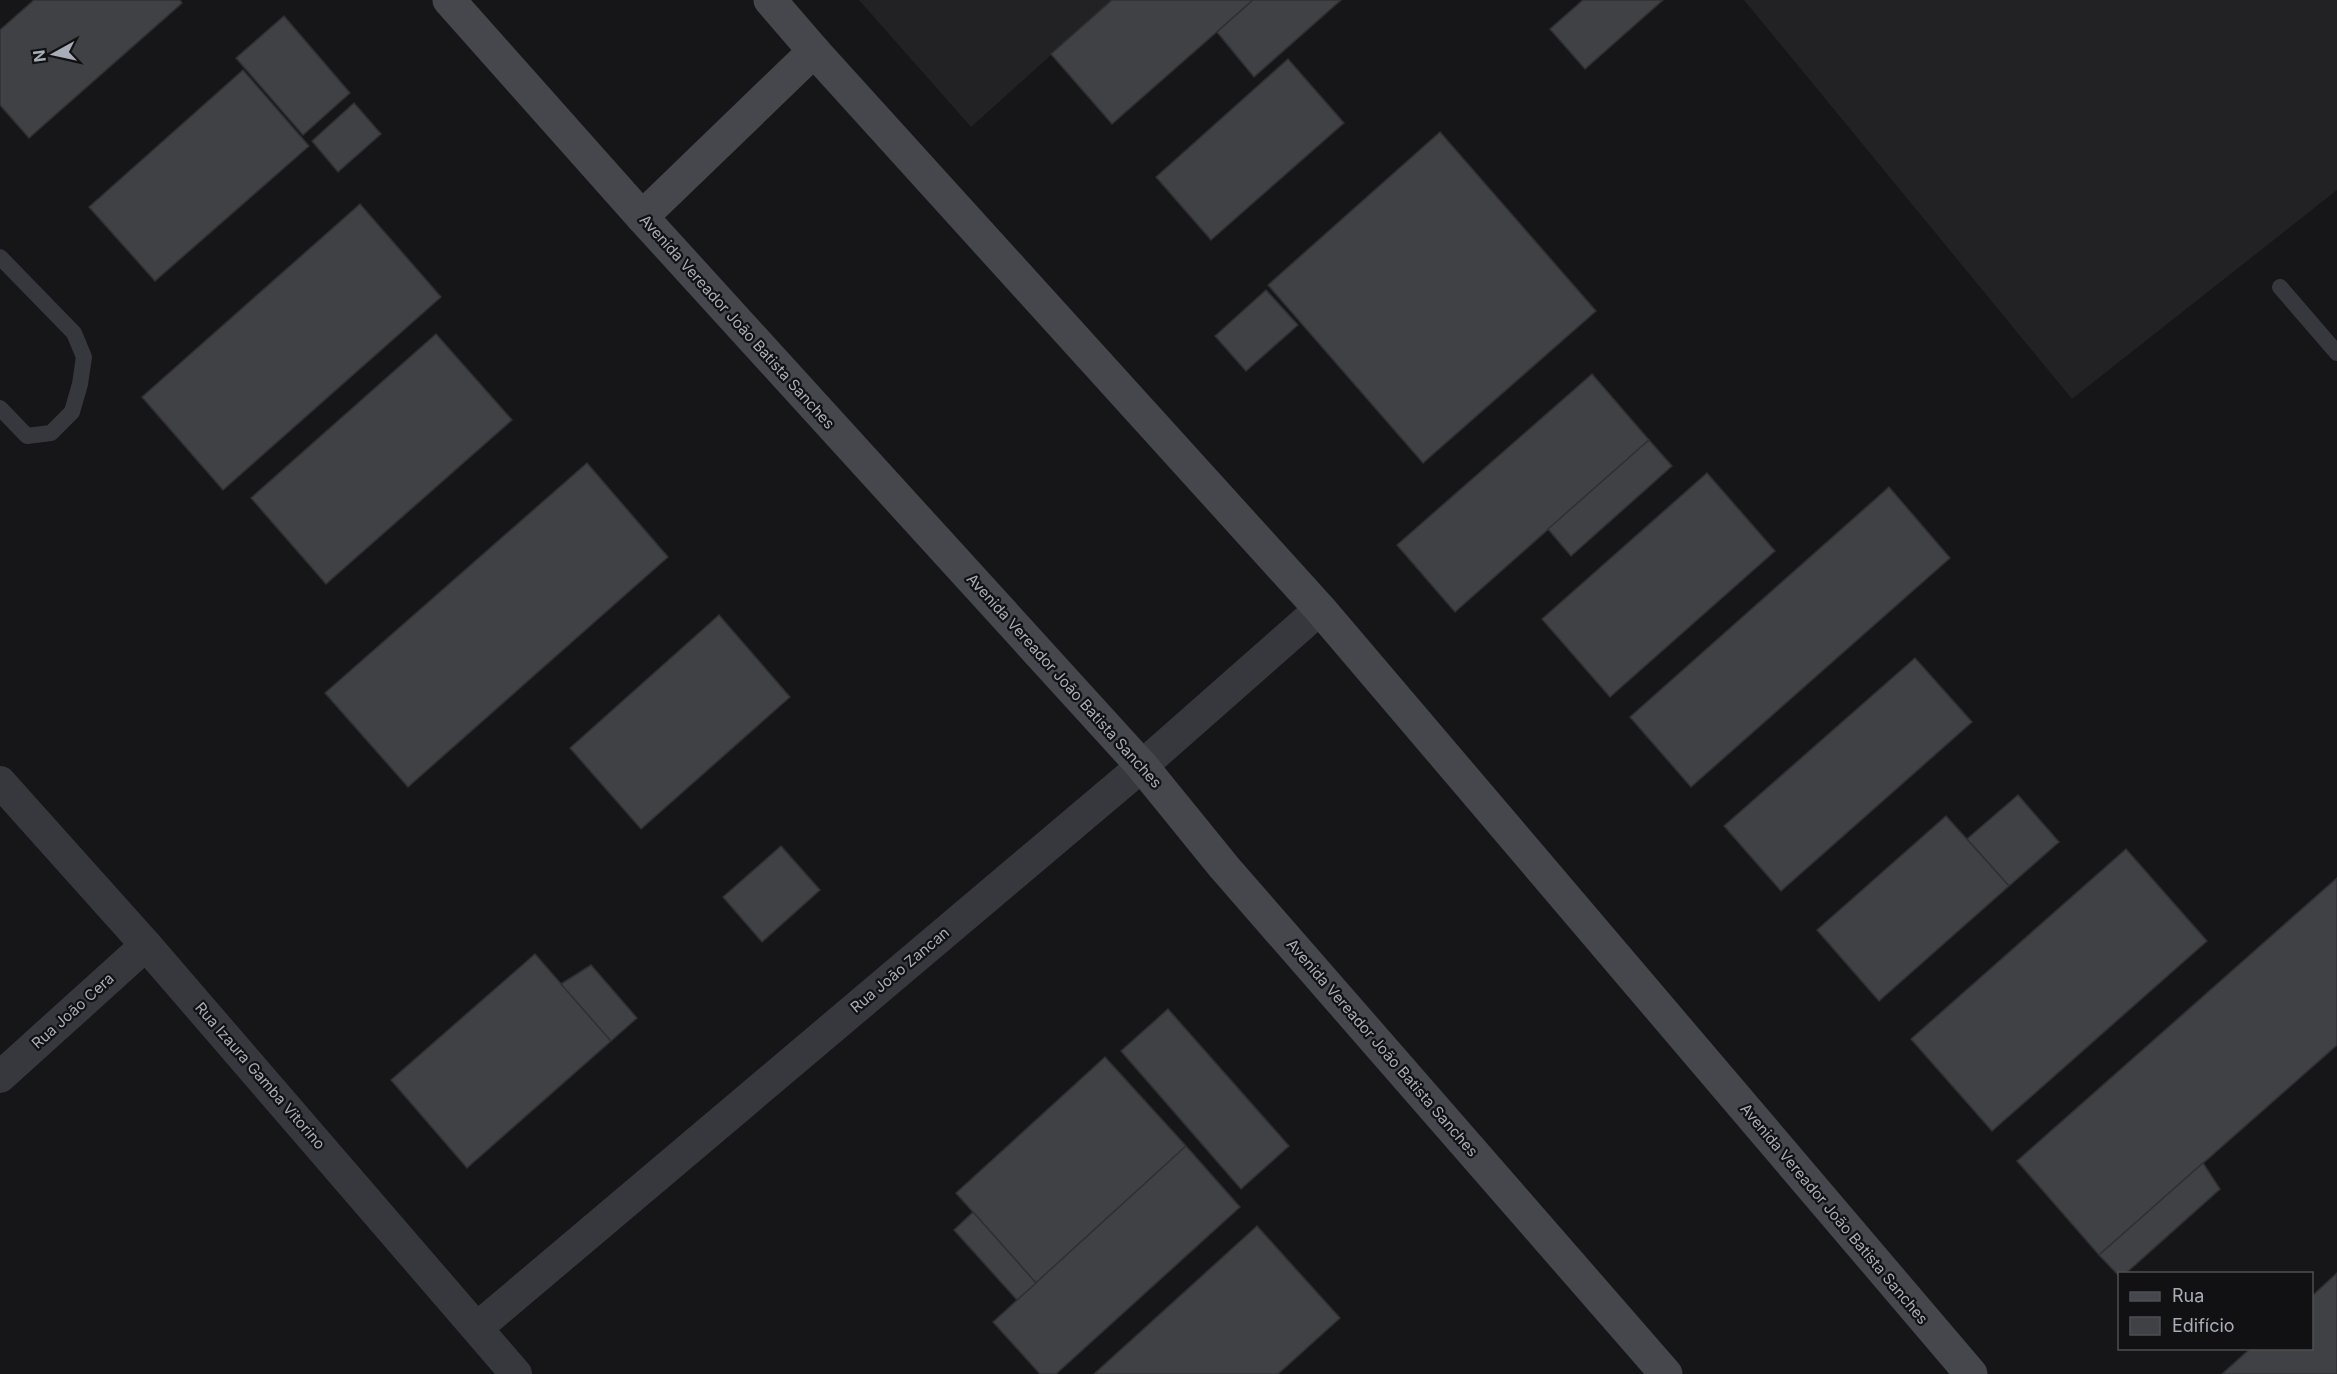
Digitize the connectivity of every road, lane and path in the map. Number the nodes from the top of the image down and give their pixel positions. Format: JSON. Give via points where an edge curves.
{"nodes":[{"id":1,"x":449,"y":0,"type":"edge"},
{"id":2,"x":770,"y":0,"type":"edge"},
{"id":3,"x":814,"y":51,"type":"junction"},
{"id":4,"x":642,"y":217,"type":"junction"},
{"id":5,"x":0,"y":257,"type":"edge"},
{"id":6,"x":2280,"y":286,"type":"dead end"},
{"id":7,"x":2337,"y":353,"type":"edge"},
{"id":8,"x":0,"y":408,"type":"edge"},
{"id":9,"x":1320,"y":609,"type":"junction"},
{"id":10,"x":1142,"y":766,"type":"junction"},
{"id":11,"x":0,"y":782,"type":"edge"},
{"id":12,"x":146,"y":945,"type":"junction"},
{"id":13,"x":0,"y":1077,"type":"edge"},
{"id":14,"x":477,"y":1328,"type":"junction"},
{"id":15,"x":516,"y":1374,"type":"edge"},
{"id":16,"x":1666,"y":1374,"type":"edge"},
{"id":17,"x":1971,"y":1374,"type":"edge"}],
"edges":[{"from":1,"to":4,"type":"street","name":"Avenida Vereador João Batista Sanches"},
{"from":2,"to":3,"type":"street","name":"Avenida Vereador João Batista Sanches"},
{"from":3,"to":4,"type":"street"},
{"from":3,"to":9,"type":"street","name":"Avenida Vereador João Batista Sanches"},
{"from":4,"to":10,"type":"street","name":"Avenida Vereador João Batista Sanches"},
{"from":5,"to":8,"type":"lane","via":[[74,333],[84,357],[72,412],[51,433],[27,436]]},
{"from":6,"to":7,"type":"lane"},
{"from":9,"to":10,"type":"street","name":"Rua João Zancan"},
{"from":9,"to":17,"type":"street","name":"Avenida Vereador João Batista Sanches"},
{"from":10,"to":14,"type":"street","name":"Rua João Zancan"},
{"from":10,"to":16,"type":"street","name":"Avenida Vereador João Batista Sanches","via":[[1224,867]]},
{"from":11,"to":12,"type":"street","name":"Rua Izaura Gamba Vitorino"},
{"from":12,"to":13,"type":"street","name":"Rua João Cera"},
{"from":12,"to":14,"type":"street","name":"Rua Izaura Gamba Vitorino"},
{"from":14,"to":15,"type":"street","name":"Rua Izaura Gamba Vitorino"}]}
